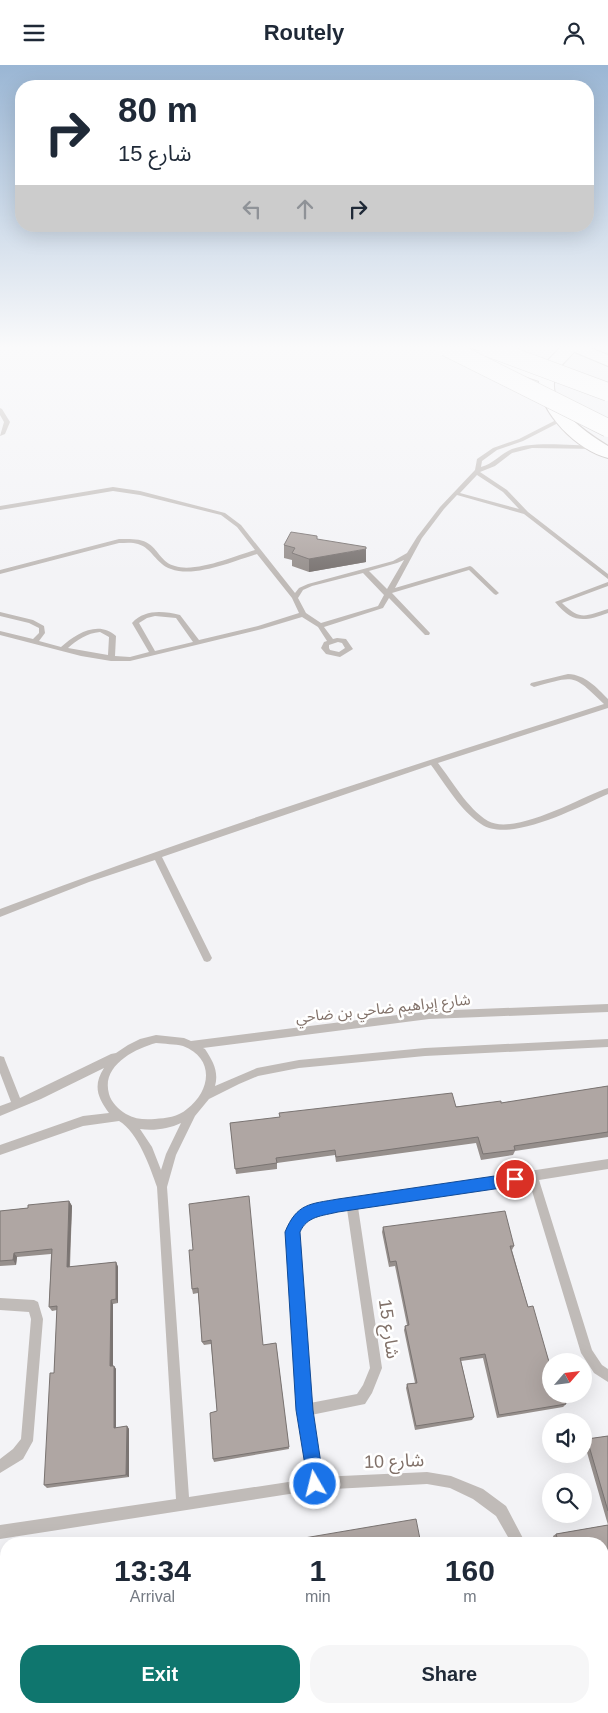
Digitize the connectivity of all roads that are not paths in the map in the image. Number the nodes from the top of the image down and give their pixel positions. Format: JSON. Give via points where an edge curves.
{"nodes":[{"id":1,"x":7,"y":424,"type":"edge"},
{"id":2,"x":552,"y":424,"type":"edge"},
{"id":3,"x":567,"y":424,"type":"edge"},
{"id":4,"x":0,"y":435,"type":"edge"},
{"id":5,"x":604,"y":451,"type":"edge"},
{"id":6,"x":477,"y":471,"type":"junction"},
{"id":7,"x":455,"y":493,"type":"junction"},
{"id":8,"x":0,"y":509,"type":"edge"},
{"id":9,"x":526,"y":513,"type":"junction"},
{"id":10,"x":259,"y":551,"type":"junction"},
{"id":11,"x":408,"y":555,"type":"junction"},
{"id":12,"x":364,"y":571,"type":"junction"},
{"id":13,"x":0,"y":572,"type":"edge"},
{"id":14,"x":608,"y":577,"type":"edge"},
{"id":15,"x":608,"y":584,"type":"edge"},
{"id":16,"x":386,"y":593,"type":"junction"},
{"id":17,"x":496,"y":593,"type":"dead end"},
{"id":18,"x":295,"y":597,"type":"junction"},
{"id":19,"x":608,"y":611,"type":"edge"},
{"id":20,"x":0,"y":614,"type":"edge"},
{"id":21,"x":303,"y":614,"type":"junction"},
{"id":22,"x":320,"y":626,"type":"junction"},
{"id":23,"x":0,"y":633,"type":"edge"},
{"id":24,"x":426,"y":633,"type":"dead end"},
{"id":25,"x":35,"y":641,"type":"junction"},
{"id":26,"x":331,"y":641,"type":"dead end"},
{"id":27,"x":197,"y":643,"type":"junction"},
{"id":28,"x":63,"y":649,"type":"junction"},
{"id":29,"x":153,"y":653,"type":"junction"},
{"id":30,"x":111,"y":659,"type":"junction"},
{"id":31,"x":534,"y":685,"type":"dead end"},
{"id":32,"x":608,"y":704,"type":"edge"},
{"id":33,"x":433,"y":762,"type":"junction"},
{"id":34,"x":608,"y":791,"type":"edge"},
{"id":35,"x":157,"y":856,"type":"junction"},
{"id":36,"x":0,"y":913,"type":"edge"},
{"id":37,"x":207,"y":958,"type":"dead end"},
{"id":38,"x":608,"y":1008,"type":"edge"},
{"id":39,"x":608,"y":1043,"type":"edge"},
{"id":40,"x":191,"y":1045,"type":"junction"},
{"id":41,"x":121,"y":1053,"type":"junction"},
{"id":42,"x":0,"y":1060,"type":"edge"},
{"id":43,"x":206,"y":1096,"type":"junction"},
{"id":44,"x":17,"y":1104,"type":"junction"},
{"id":45,"x":0,"y":1111,"type":"edge"},
{"id":46,"x":192,"y":1111,"type":"junction"},
{"id":47,"x":124,"y":1118,"type":"junction"},
{"id":48,"x":0,"y":1151,"type":"edge"},
{"id":49,"x":608,"y":1164,"type":"edge"},
{"id":50,"x":533,"y":1177,"type":"junction"},
{"id":51,"x":162,"y":1187,"type":"junction"},
{"id":52,"x":352,"y":1203,"type":"junction"},
{"id":53,"x":0,"y":1304,"type":"edge"},
{"id":54,"x":608,"y":1376,"type":"edge"},
{"id":55,"x":304,"y":1410,"type":"junction"},
{"id":56,"x":0,"y":1467,"type":"edge"},
{"id":57,"x":315,"y":1484,"type":"junction"},
{"id":58,"x":183,"y":1505,"type":"junction"},
{"id":59,"x":0,"y":1532,"type":"edge"},
{"id":60,"x":515,"y":1537,"type":"edge"}],
"edges":[{"from":1,"to":4,"type":"street"},
{"from":2,"to":6,"type":"street","via":[[487,453],[479,460]]},
{"from":3,"to":5,"type":"main road"},
{"from":5,"to":6,"type":"street","via":[[532,446],[510,452],[493,465]]},
{"from":6,"to":7,"type":"street"},
{"from":6,"to":9,"type":"street","via":[[505,491]]},
{"from":7,"to":9,"type":"street"},
{"from":7,"to":11,"type":"street"},
{"from":8,"to":10,"type":"street","via":[[101,489],[126,490],[223,514],[239,526]]},
{"from":9,"to":14,"type":"street"},
{"from":10,"to":13,"type":"street","via":[[181,570],[166,565],[147,544],[135,539]]},
{"from":10,"to":18,"type":"street"},
{"from":11,"to":12,"type":"street"},
{"from":11,"to":16,"type":"street"},
{"from":12,"to":16,"type":"street"},
{"from":12,"to":18,"type":"street","via":[[310,585]]},
{"from":15,"to":19,"type":"street","via":[[558,602],[577,619]]},
{"from":16,"to":17,"type":"street","via":[[470,568]]},
{"from":16,"to":22,"type":"street","via":[[381,607]]},
{"from":16,"to":24,"type":"street","via":[[406,609]]},
{"from":18,"to":21,"type":"street"},
{"from":20,"to":25,"type":"street","via":[[42,627],[42,633]]},
{"from":21,"to":22,"type":"street"},
{"from":21,"to":27,"type":"street"},
{"from":22,"to":26,"type":"street"},
{"from":23,"to":25,"type":"street"},
{"from":25,"to":28,"type":"street"},
{"from":27,"to":29,"type":"street"},
{"from":27,"to":29,"type":"street","via":[[178,616],[162,613],[141,617],[135,623]]},
{"from":28,"to":30,"type":"street"},
{"from":28,"to":30,"type":"street","via":[[74,637],[90,631],[106,631],[113,636]]},
{"from":29,"to":30,"type":"street","via":[[130,659]]},
{"from":31,"to":32,"type":"street","via":[[568,674],[580,677]]},
{"from":32,"to":33,"type":"street"},
{"from":33,"to":34,"type":"street","via":[[475,815],[492,826],[521,826]]},
{"from":33,"to":35,"type":"street"},
{"from":35,"to":36,"type":"street"},
{"from":35,"to":37,"type":"street"},
{"from":38,"to":40,"type":"street","name":"شارع إبراهيم ضاحي بن ضاحي","via":[[429,1015]]},
{"from":39,"to":43,"type":"street","via":[[425,1052],[299,1065],[234,1081]]},
{"from":40,"to":41,"type":"street","via":[[174,1039],[156,1039]]},
{"from":40,"to":43,"type":"street","via":[[205,1056],[212,1071],[213,1079]]},
{"from":41,"to":44,"type":"street"},
{"from":41,"to":47,"type":"street","via":[[109,1067],[102,1084],[106,1101]]},
{"from":42,"to":44,"type":"street"},
{"from":43,"to":46,"type":"street"},
{"from":44,"to":45,"type":"street"},
{"from":46,"to":47,"type":"street","via":[[165,1124],[145,1125]]},
{"from":46,"to":51,"type":"street","via":[[171,1154]]},
{"from":47,"to":48,"type":"street","via":[[83,1121]]},
{"from":47,"to":51,"type":"street","via":[[148,1148]]},
{"from":49,"to":50,"type":"street"},
{"from":50,"to":52,"type":"street"},
{"from":50,"to":54,"type":"street","via":[[587,1353],[598,1369]]},
{"from":51,"to":58,"type":"street"},
{"from":52,"to":55,"type":"street","via":[[310,1211],[298,1219],[292,1232]]},
{"from":52,"to":55,"type":"street","name":"شارع 15","via":[[376,1368],[361,1400]]},
{"from":53,"to":56,"type":"street","via":[[34,1306],[37,1319],[27,1441],[18,1454]]},
{"from":55,"to":57,"type":"street"},
{"from":57,"to":58,"type":"street","name":"شارع 10"},
{"from":57,"to":60,"type":"street","name":"شارع 10","via":[[427,1477],[452,1482],[478,1493],[501,1511]]},
{"from":58,"to":59,"type":"street","name":"شارع 10"}]}
